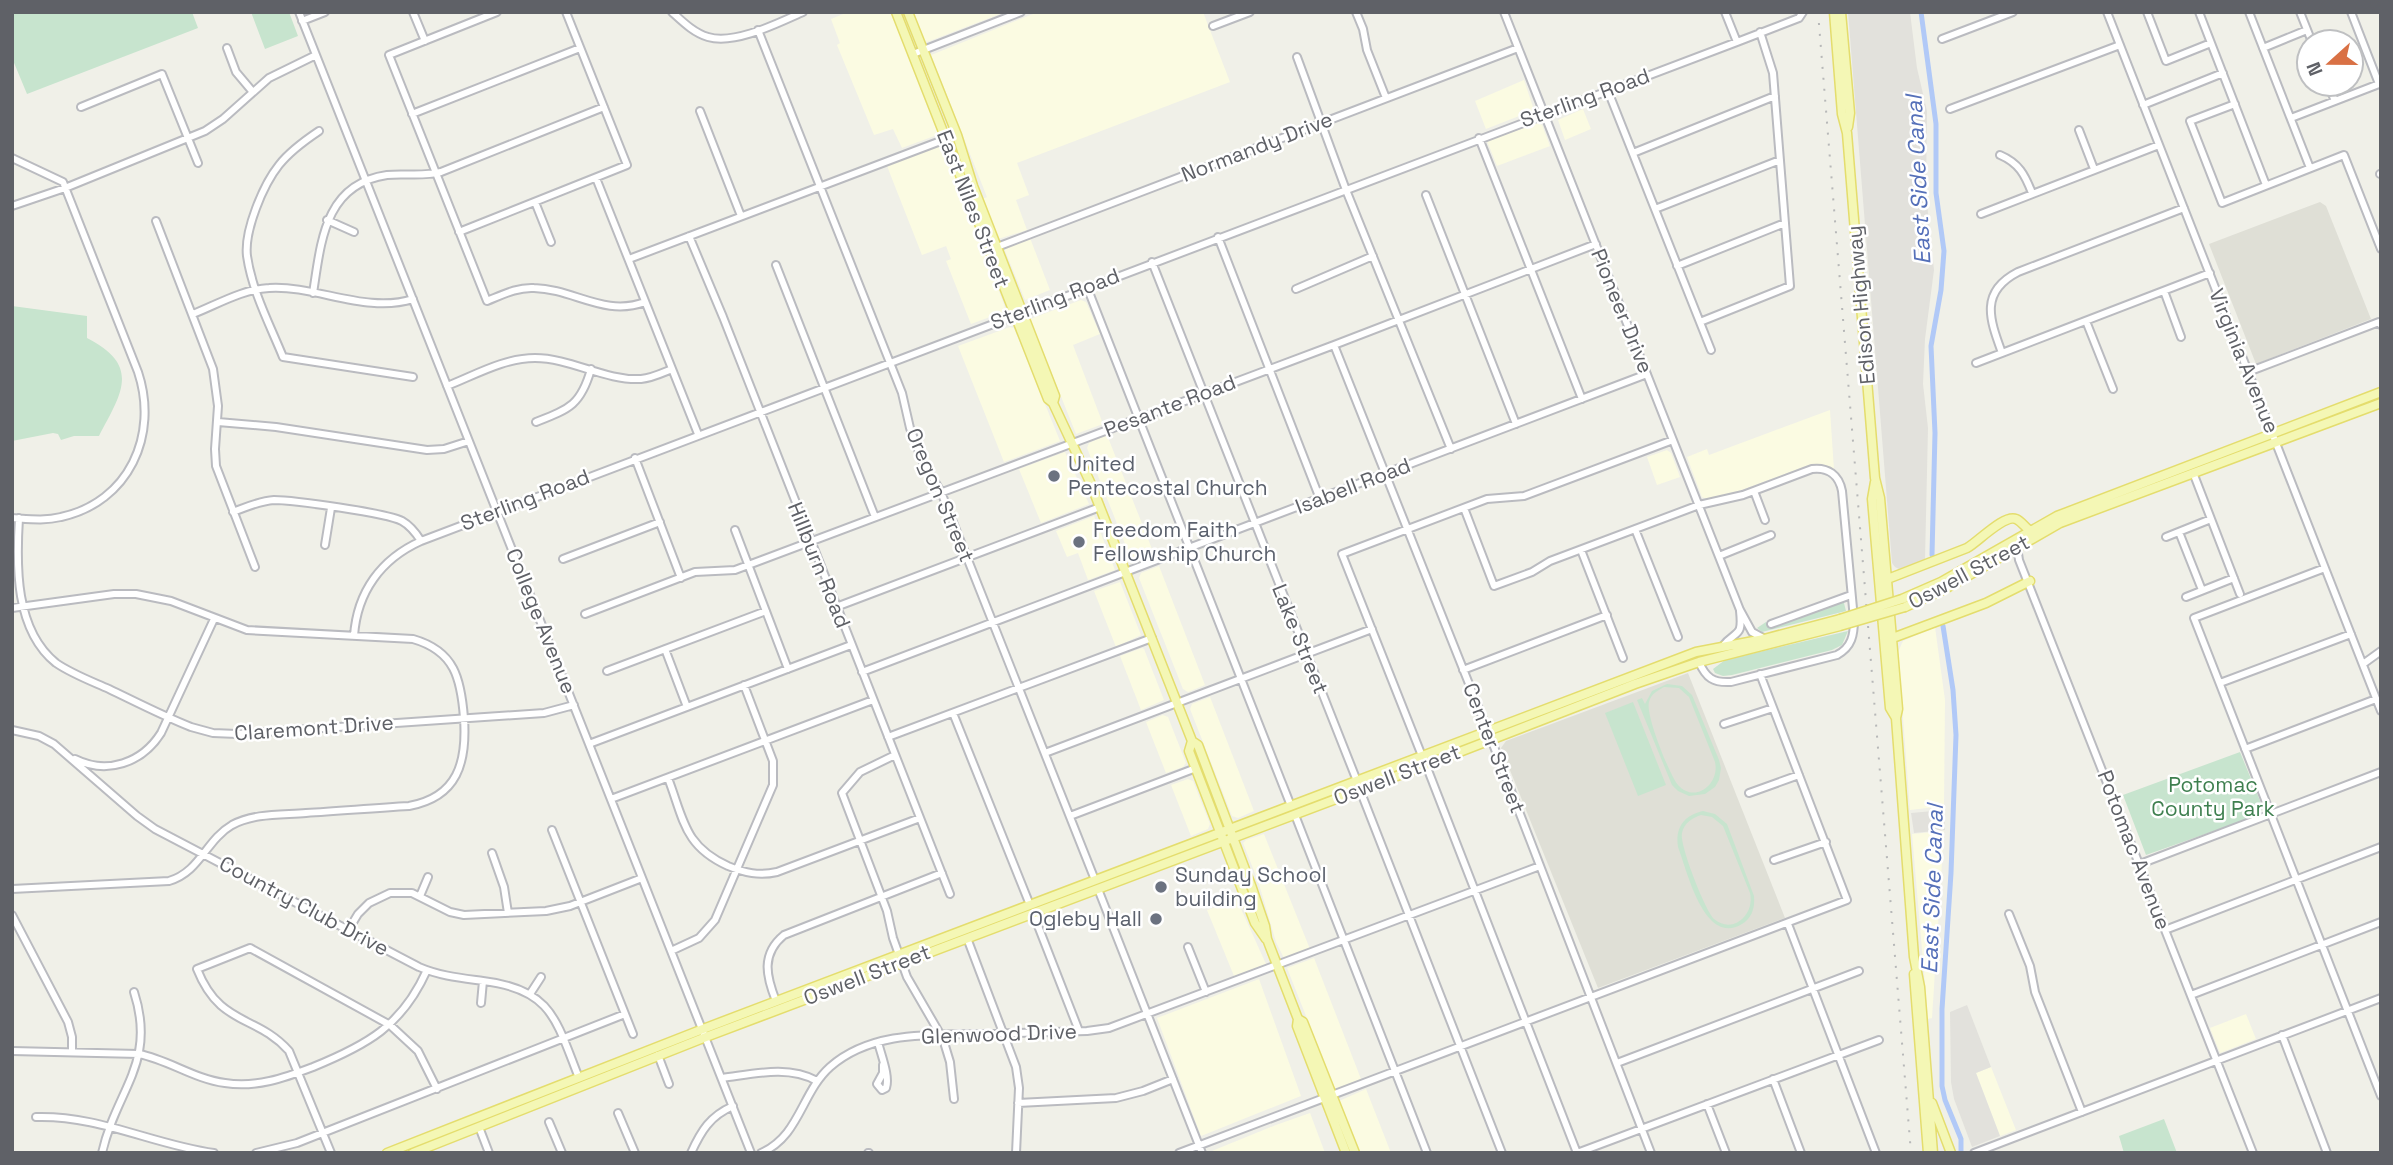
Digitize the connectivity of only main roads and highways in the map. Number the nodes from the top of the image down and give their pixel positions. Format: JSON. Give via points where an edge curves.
{"nodes":[{"id":1,"x":896,"y":12,"type":"edge"},
{"id":2,"x":1834,"y":12,"type":"edge"},
{"id":3,"x":1841,"y":12,"type":"edge"},
{"id":4,"x":908,"y":14,"type":"edge"},
{"id":5,"x":1847,"y":133,"type":"junction"},
{"id":6,"x":946,"y":139,"type":"junction"},
{"id":7,"x":971,"y":181,"type":"junction"},
{"id":8,"x":974,"y":209,"type":"junction"},
{"id":9,"x":997,"y":247,"type":"junction"},
{"id":10,"x":1018,"y":314,"type":"junction"},
{"id":11,"x":2381,"y":392,"type":"edge"},
{"id":12,"x":2381,"y":403,"type":"edge"},
{"id":13,"x":2168,"y":473,"type":"junction"},
{"id":14,"x":2128,"y":498,"type":"junction"},
{"id":15,"x":2029,"y":530,"type":"junction"},
{"id":16,"x":1883,"y":580,"type":"junction"},
{"id":17,"x":2030,"y":582,"type":"road end"},
{"id":18,"x":1904,"y":603,"type":"junction"},
{"id":19,"x":1840,"y":622,"type":"junction"},
{"id":20,"x":1888,"y":639,"type":"junction"},
{"id":21,"x":1489,"y":735,"type":"junction"},
{"id":22,"x":1192,"y":741,"type":"junction"},
{"id":23,"x":1226,"y":835,"type":"junction"},
{"id":24,"x":1144,"y":862,"type":"junction"},
{"id":25,"x":1095,"y":880,"type":"junction"},
{"id":26,"x":1098,"y":890,"type":"junction"},
{"id":27,"x":1049,"y":907,"type":"junction"},
{"id":28,"x":1031,"y":909,"type":"junction"},
{"id":29,"x":1914,"y":957,"type":"junction"},
{"id":30,"x":900,"y":958,"type":"junction"},
{"id":31,"x":704,"y":1033,"type":"junction"},
{"id":32,"x":579,"y":1078,"type":"junction"},
{"id":33,"x":1921,"y":1082,"type":"junction"},
{"id":34,"x":1929,"y":1096,"type":"junction"},
{"id":35,"x":1328,"y":1097,"type":"junction"},
{"id":36,"x":520,"y":1101,"type":"junction"},
{"id":37,"x":531,"y":1105,"type":"junction"},
{"id":38,"x":479,"y":1127,"type":"junction"},
{"id":39,"x":387,"y":1153,"type":"edge"},
{"id":40,"x":413,"y":1153,"type":"edge"},
{"id":41,"x":1346,"y":1153,"type":"edge"},
{"id":42,"x":1354,"y":1153,"type":"edge"},
{"id":43,"x":1930,"y":1153,"type":"edge"},
{"id":44,"x":1951,"y":1153,"type":"edge"}],
"edges":[{"from":1,"to":6,"type":"main road","name":"East Niles Street"},
{"from":2,"to":5,"type":"main road","name":"Edison Highway"},
{"from":3,"to":5,"type":"main road","name":"Edison Highway","via":[[1850,113]]},
{"from":4,"to":7,"type":"main road","name":"East Niles Street"},
{"from":5,"to":16,"type":"main road","name":"Edison Highway","via":[[1880,498]]},
{"from":6,"to":7,"type":"main road","via":[[951,140]]},
{"from":6,"to":8,"type":"main road","name":"East Niles Street"},
{"from":7,"to":9,"type":"main road","name":"East Niles Street"},
{"from":8,"to":9,"type":"main road","via":[[988,239]]},
{"from":8,"to":10,"type":"main road","name":"East Niles Street"},
{"from":9,"to":10,"type":"main road","name":"East Niles Street"},
{"from":10,"to":22,"type":"main road","name":"East Niles Street"},
{"from":11,"to":13,"type":"main road","name":"Oswell Street"},
{"from":12,"to":14,"type":"main road","name":"Oswell Street"},
{"from":13,"to":14,"type":"main road"},
{"from":13,"to":15,"type":"main road","name":"Oswell Street"},
{"from":14,"to":18,"type":"main road","name":"Oswell Street","via":[[2060,523],[1945,589]]},
{"from":15,"to":16,"type":"main road","name":"Oswell Street","via":[[2015,519],[2003,520],[1967,548]]},
{"from":15,"to":18,"type":"main road","name":"Oswell Street"},
{"from":16,"to":20,"type":"main road","name":"Edison Highway"},
{"from":17,"to":20,"type":"main road"},
{"from":18,"to":19,"type":"main road","name":"Oswell Street","bridge":true},
{"from":19,"to":21,"type":"main road","name":"Oswell Street","via":[[1699,662]]},
{"from":19,"to":21,"type":"main road","name":"Oswell Street","via":[[1696,652]]},
{"from":20,"to":29,"type":"main road","name":"Edison Highway","via":[[1898,709]]},
{"from":21,"to":23,"type":"main road","name":"Oswell Street","via":[[1422,756]]},
{"from":21,"to":23,"type":"main road","name":"Oswell Street","via":[[1426,765],[1295,815]]},
{"from":22,"to":23,"type":"main road","name":"East Niles Street","via":[[1198,746]]},
{"from":22,"to":23,"type":"main road","name":"East Niles Street","via":[[1189,751]]},
{"from":23,"to":24,"type":"main road","name":"Oswell Street"},
{"from":23,"to":26,"type":"main road","name":"Oswell Street"},
{"from":23,"to":35,"type":"main road","name":"East Niles Street","via":[[1255,923],[1267,939]]},
{"from":24,"to":25,"type":"main road","name":"Oswell Street"},
{"from":24,"to":26,"type":"main road","via":[[1101,883]]},
{"from":25,"to":27,"type":"main road","via":[[1092,887]]},
{"from":25,"to":28,"type":"main road","name":"Oswell Street"},
{"from":26,"to":27,"type":"main road","name":"Oswell Street"},
{"from":27,"to":28,"type":"main road","name":"Oswell Street"},
{"from":28,"to":30,"type":"main road","name":"Oswell Street"},
{"from":28,"to":30,"type":"main road","name":"Oswell Street","via":[[967,937]]},
{"from":29,"to":33,"type":"main road","name":"Edison Highway"},
{"from":29,"to":34,"type":"main road","name":"Edison Highway"},
{"from":30,"to":31,"type":"main road","name":"Oswell Street"},
{"from":30,"to":31,"type":"main road","name":"Oswell Street","via":[[776,1001]]},
{"from":31,"to":32,"type":"main road","name":"Oswell Street"},
{"from":31,"to":37,"type":"main road","name":"Oswell Street"},
{"from":32,"to":36,"type":"main road","name":"Oswell Street"},
{"from":32,"to":37,"type":"main road"},
{"from":33,"to":34,"type":"main road"},
{"from":33,"to":43,"type":"main road","name":"Edison Highway"},
{"from":34,"to":43,"type":"main road","name":"Edison Highway"},
{"from":34,"to":44,"type":"main road"},
{"from":35,"to":41,"type":"main road","name":"East Niles Street"},
{"from":35,"to":42,"type":"main road","name":"East Niles Street"},
{"from":36,"to":38,"type":"main road","via":[[481,1121]]},
{"from":36,"to":39,"type":"main road","name":"Oswell Street"},
{"from":37,"to":38,"type":"main road","name":"Oswell Street"},
{"from":38,"to":40,"type":"main road","name":"Oswell Street"}]}
